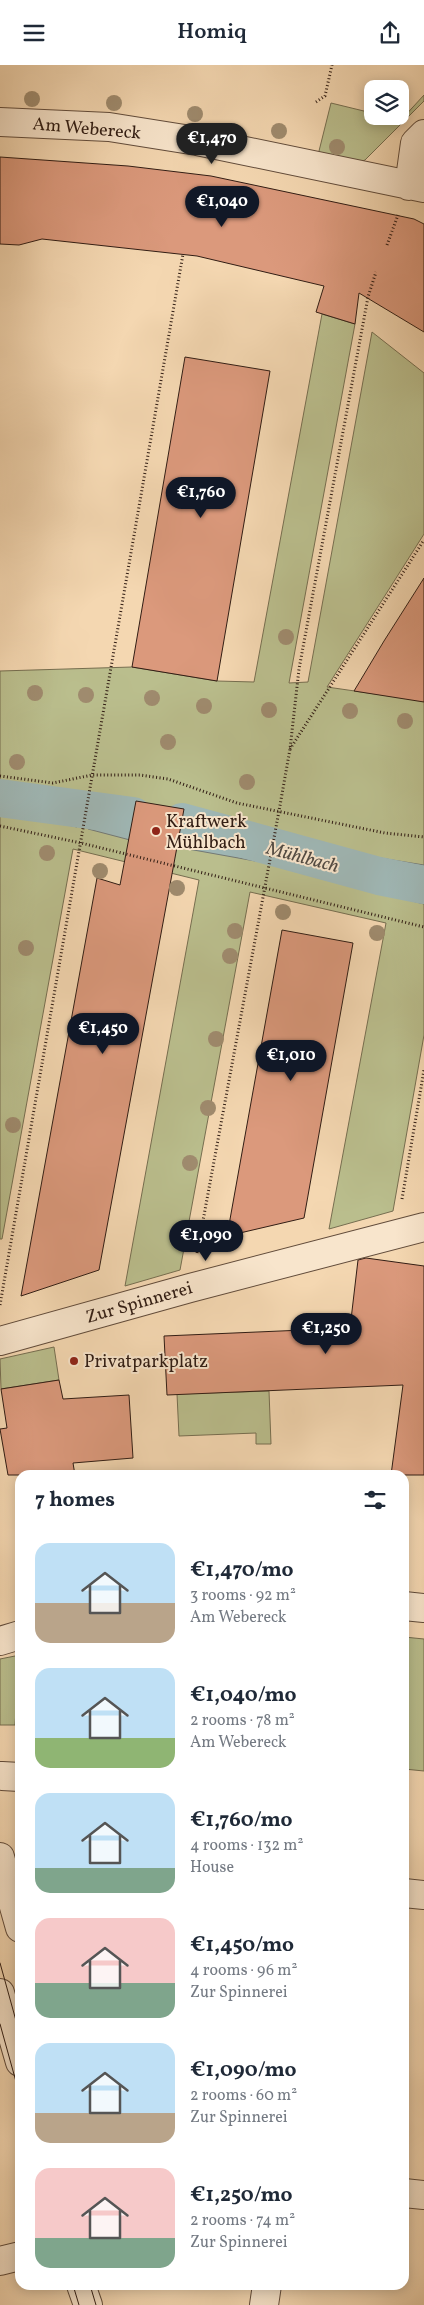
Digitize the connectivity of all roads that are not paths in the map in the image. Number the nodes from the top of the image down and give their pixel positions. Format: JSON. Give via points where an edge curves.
{"nodes":[{"id":1,"x":0,"y":122,"type":"edge"},
{"id":2,"x":424,"y":135,"type":"edge"},
{"id":3,"x":416,"y":187,"type":"edge"},
{"id":4,"x":424,"y":1227,"type":"edge"},
{"id":5,"x":0,"y":1341,"type":"edge"},
{"id":6,"x":409,"y":1607,"type":"edge"},
{"id":7,"x":424,"y":1608,"type":"edge"},
{"id":8,"x":15,"y":1636,"type":"edge"},
{"id":9,"x":0,"y":1641,"type":"edge"},
{"id":10,"x":0,"y":1857,"type":"edge"},
{"id":11,"x":409,"y":1894,"type":"edge"},
{"id":12,"x":424,"y":1895,"type":"edge"},
{"id":13,"x":15,"y":1910,"type":"edge"},
{"id":14,"x":0,"y":1993,"type":"edge"},
{"id":15,"x":15,"y":2028,"type":"edge"},
{"id":16,"x":409,"y":2194,"type":"edge"},
{"id":17,"x":424,"y":2195,"type":"edge"},
{"id":18,"x":15,"y":2257,"type":"edge"},
{"id":19,"x":0,"y":2261,"type":"edge"},
{"id":20,"x":83,"y":2290,"type":"edge"},
{"id":21,"x":267,"y":2290,"type":"edge"},
{"id":22,"x":88,"y":2305,"type":"edge"},
{"id":23,"x":264,"y":2305,"type":"edge"}],
"edges":[{"from":1,"to":3,"type":"street","name":"Am Webereck","via":[[109,127],[188,139]]},
{"from":2,"to":3,"type":"street","name":"Am Webereck","via":[[415,143]]},
{"from":4,"to":5,"type":"street","name":"Zur Spinnerei"},
{"from":6,"to":7,"type":"street"},
{"from":8,"to":9,"type":"street"},
{"from":10,"to":13,"type":"street"},
{"from":11,"to":12,"type":"street"},
{"from":14,"to":15,"type":"street"},
{"from":16,"to":17,"type":"street"},
{"from":18,"to":19,"type":"street"},
{"from":20,"to":22,"type":"street"},
{"from":21,"to":23,"type":"street"}]}
